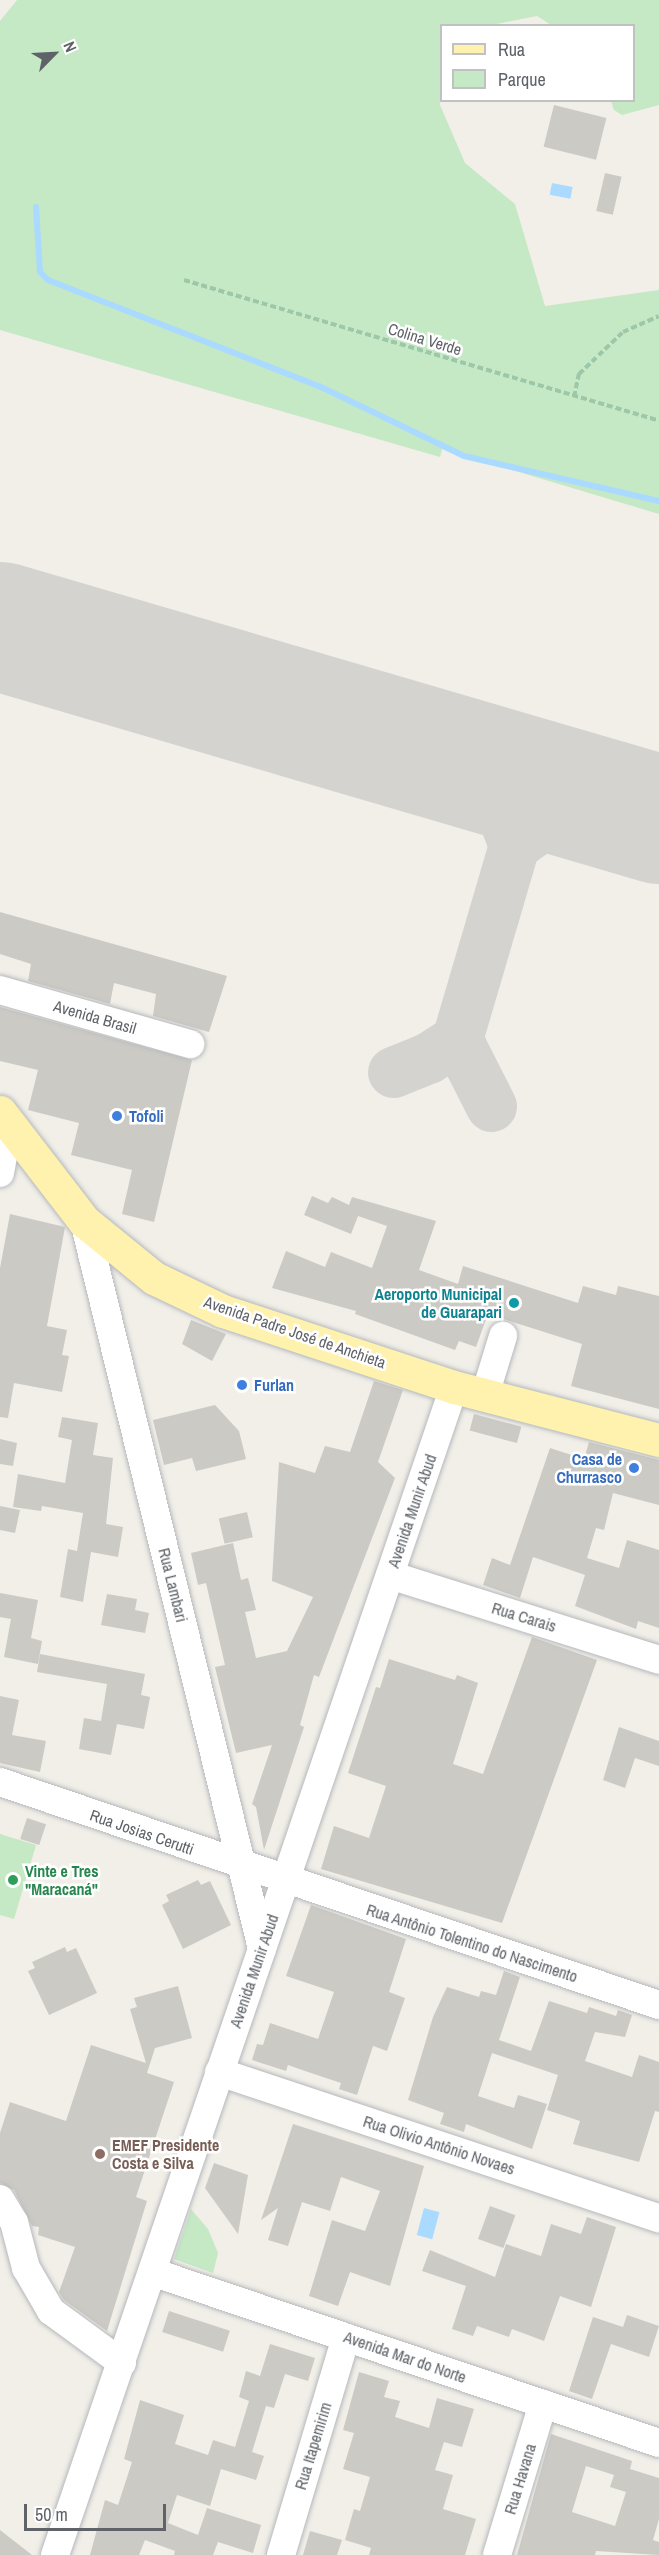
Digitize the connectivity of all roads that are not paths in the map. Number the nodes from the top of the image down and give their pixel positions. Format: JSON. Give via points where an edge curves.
{"nodes":[{"id":1,"x":0,"y":990,"type":"edge"},
{"id":2,"x":190,"y":1044,"type":"dead end"},
{"id":3,"x":5,"y":1118,"type":"edge"},
{"id":4,"x":0,"y":1173,"type":"edge"},
{"id":5,"x":84,"y":1221,"type":"junction"},
{"id":6,"x":503,"y":1336,"type":"dead end"},
{"id":7,"x":454,"y":1387,"type":"junction"},
{"id":8,"x":485,"y":1395,"type":"junction"},
{"id":9,"x":659,"y":1440,"type":"edge"},
{"id":10,"x":390,"y":1575,"type":"junction"},
{"id":11,"x":659,"y":1660,"type":"edge"},
{"id":12,"x":0,"y":1782,"type":"edge"},
{"id":13,"x":242,"y":1867,"type":"junction"},
{"id":14,"x":285,"y":1881,"type":"junction"},
{"id":15,"x":262,"y":1949,"type":"junction"},
{"id":16,"x":659,"y":2005,"type":"edge"},
{"id":17,"x":219,"y":2072,"type":"junction"},
{"id":18,"x":0,"y":2199,"type":"edge"},
{"id":19,"x":659,"y":2218,"type":"edge"},
{"id":20,"x":152,"y":2272,"type":"junction"},
{"id":21,"x":346,"y":2337,"type":"junction"},
{"id":22,"x":122,"y":2363,"type":"junction"},
{"id":23,"x":543,"y":2404,"type":"junction"},
{"id":24,"x":659,"y":2443,"type":"edge"},
{"id":25,"x":55,"y":2555,"type":"edge"},
{"id":26,"x":281,"y":2555,"type":"edge"},
{"id":27,"x":497,"y":2555,"type":"edge"}],
"edges":[{"from":1,"to":2,"type":"street","name":"Avenida Brasil"},
{"from":3,"to":4,"type":"street"},
{"from":3,"to":5,"type":"main road","name":"Avenida Padre José de Anchieta"},
{"from":5,"to":7,"type":"main road","name":"Avenida Padre José de Anchieta","via":[[154,1278],[223,1311]]},
{"from":5,"to":13,"type":"street","name":"Rua Lambari"},
{"from":6,"to":8,"type":"street"},
{"from":7,"to":8,"type":"main road","name":"Avenida Padre José de Anchieta"},
{"from":7,"to":10,"type":"street","name":"Avenida Munir Abud"},
{"from":8,"to":9,"type":"main road","name":"Avenida Padre José de Anchieta"},
{"from":10,"to":11,"type":"street","name":"Rua Carais"},
{"from":10,"to":14,"type":"street","name":"Avenida Munir Abud"},
{"from":12,"to":13,"type":"street","name":"Rua Josias Cerutti"},
{"from":13,"to":14,"type":"street","name":"Rua Josias Cerutti"},
{"from":13,"to":15,"type":"street","name":"Rua Lambari"},
{"from":14,"to":15,"type":"street","name":"Avenida Munir Abud"},
{"from":14,"to":16,"type":"street","name":"Rua Antônio Tolentino do Nascimento"},
{"from":15,"to":17,"type":"street","name":"Avenida Munir Abud"},
{"from":17,"to":19,"type":"street","name":"Rua Olivio Antônio Novaes"},
{"from":17,"to":20,"type":"street","name":"Avenida Munir Abud"},
{"from":18,"to":22,"type":"street","via":[[14,2222],[26,2268],[51,2311]]},
{"from":20,"to":21,"type":"street","name":"Avenida Mar do Norte"},
{"from":20,"to":22,"type":"street","name":"Avenida Munir Abud"},
{"from":21,"to":23,"type":"street","name":"Avenida Mar do Norte"},
{"from":21,"to":26,"type":"street","name":"Rua Itapemirim"},
{"from":22,"to":25,"type":"street","name":"Avenida Munir Abud"},
{"from":23,"to":24,"type":"street","name":"Avenida Mar do Norte"},
{"from":23,"to":27,"type":"street","name":"Rua Havana"}]}
